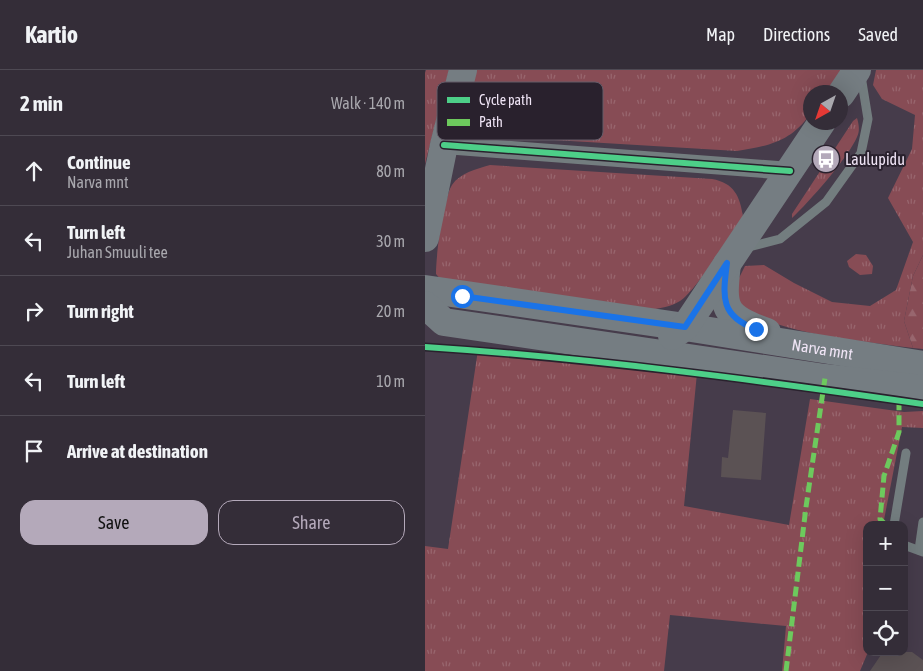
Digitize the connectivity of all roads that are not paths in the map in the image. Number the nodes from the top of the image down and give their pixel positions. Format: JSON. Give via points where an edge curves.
{"nodes":[{"id":1,"x":857,"y":70,"type":"edge"},
{"id":2,"x":861,"y":70,"type":"edge"},
{"id":3,"x":847,"y":85,"type":"edge"},
{"id":4,"x":817,"y":130,"type":"edge"},
{"id":5,"x":445,"y":140,"type":"edge"},
{"id":6,"x":444,"y":144,"type":"junction"},
{"id":7,"x":790,"y":171,"type":"junction"},
{"id":8,"x":425,"y":238,"type":"edge"},
{"id":9,"x":731,"y":257,"type":"junction"},
{"id":10,"x":425,"y":289,"type":"edge"},
{"id":11,"x":434,"y":314,"type":"edge"},
{"id":12,"x":685,"y":327,"type":"junction"},
{"id":13,"x":812,"y":347,"type":"junction"},
{"id":14,"x":625,"y":348,"type":"junction"},
{"id":15,"x":923,"y":365,"type":"edge"},
{"id":16,"x":923,"y":389,"type":"edge"},
{"id":17,"x":906,"y":453,"type":"dead end"},
{"id":18,"x":895,"y":521,"type":"edge"},
{"id":19,"x":923,"y":522,"type":"edge"},
{"id":20,"x":908,"y":546,"type":"edge"},
{"id":21,"x":921,"y":551,"type":"edge"}],
"edges":[{"from":1,"to":3,"type":"main road"},
{"from":2,"to":9,"type":"lane","via":[[868,119],[861,153],[826,202],[780,240]]},
{"from":4,"to":7,"type":"main road"},
{"from":5,"to":6,"type":"main road"},
{"from":6,"to":7,"type":"street"},
{"from":6,"to":8,"type":"main road"},
{"from":7,"to":9,"type":"main road"},
{"from":9,"to":12,"type":"main road"},
{"from":9,"to":13,"type":"main road","via":[[723,296],[731,313],[753,328]]},
{"from":10,"to":12,"type":"main road","name":"Narva mnt"},
{"from":11,"to":14,"type":"main road","name":"Narva mnt"},
{"from":12,"to":13,"type":"main road","name":"Narva mnt"},
{"from":12,"to":14,"type":"main road","via":[[667,340]]},
{"from":13,"to":15,"type":"main road","name":"Narva mnt"},
{"from":14,"to":16,"type":"main road","name":"Narva mnt"},
{"from":17,"to":18,"type":"lane"},
{"from":19,"to":21,"type":"lane"},
{"from":20,"to":21,"type":"lane"}]}
